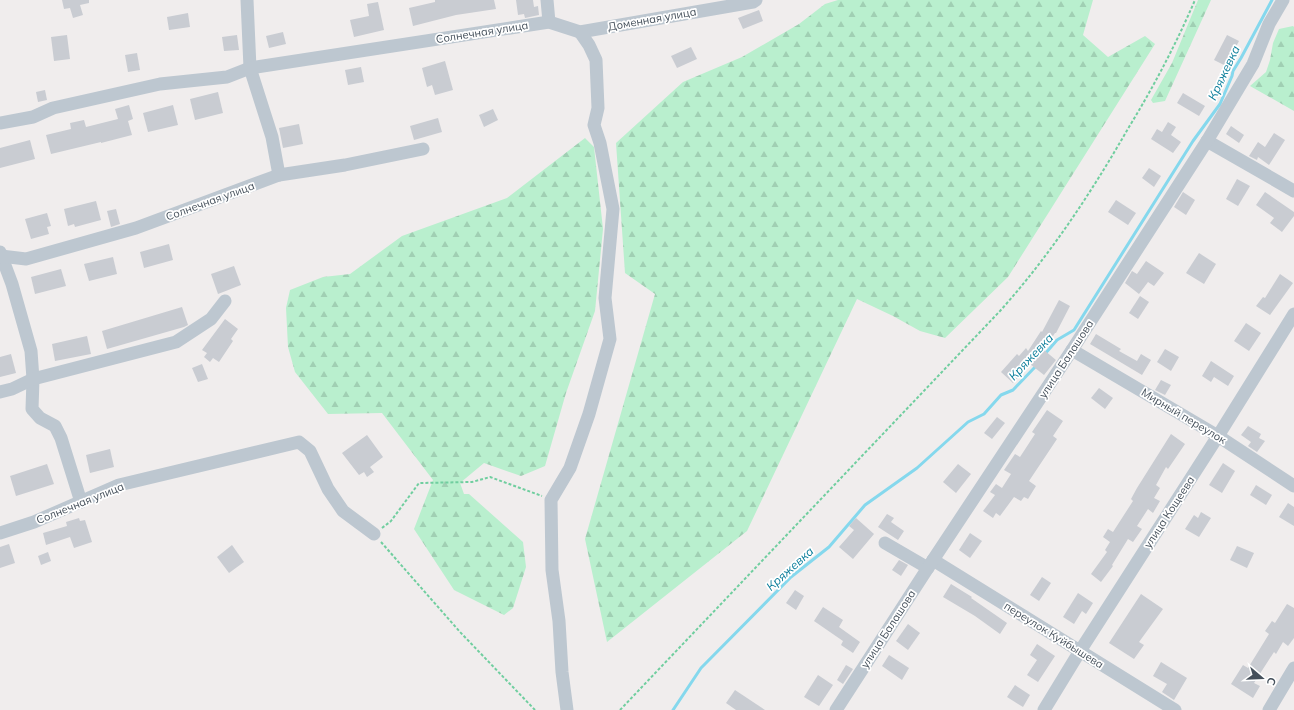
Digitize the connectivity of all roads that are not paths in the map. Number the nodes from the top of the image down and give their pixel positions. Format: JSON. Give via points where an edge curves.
{"nodes":[{"id":1,"x":246,"y":0,"type":"edge"},
{"id":2,"x":547,"y":0,"type":"edge"},
{"id":3,"x":756,"y":0,"type":"edge"},
{"id":4,"x":1283,"y":0,"type":"edge"},
{"id":5,"x":549,"y":22,"type":"junction"},
{"id":6,"x":580,"y":32,"type":"junction"},
{"id":7,"x":250,"y":68,"type":"junction"},
{"id":8,"x":0,"y":123,"type":"edge"},
{"id":9,"x":1207,"y":141,"type":"junction"},
{"id":10,"x":423,"y":150,"type":"dead end"},
{"id":11,"x":279,"y":176,"type":"junction"},
{"id":12,"x":1294,"y":191,"type":"edge"},
{"id":13,"x":0,"y":255,"type":"edge"},
{"id":14,"x":225,"y":301,"type":"dead end"},
{"id":15,"x":1294,"y":314,"type":"edge"},
{"id":16,"x":1072,"y":350,"type":"junction"},
{"id":17,"x":33,"y":379,"type":"junction"},
{"id":18,"x":0,"y":392,"type":"edge"},
{"id":19,"x":1218,"y":436,"type":"junction"},
{"id":20,"x":1294,"y":486,"type":"edge"},
{"id":21,"x":80,"y":502,"type":"junction"},
{"id":22,"x":0,"y":533,"type":"edge"},
{"id":23,"x":374,"y":534,"type":"road end"},
{"id":24,"x":885,"y":543,"type":"dead end"},
{"id":25,"x":931,"y":564,"type":"junction"},
{"id":26,"x":1080,"y":651,"type":"junction"},
{"id":27,"x":1294,"y":668,"type":"edge"},
{"id":28,"x":567,"y":710,"type":"edge"},
{"id":29,"x":836,"y":710,"type":"edge"},
{"id":30,"x":1044,"y":710,"type":"edge"},
{"id":31,"x":1175,"y":710,"type":"edge"},
{"id":32,"x":1269,"y":710,"type":"edge"}],
"edges":[{"from":1,"to":7,"type":"street"},
{"from":2,"to":5,"type":"street"},
{"from":3,"to":6,"type":"street","name":"Доменная улица"},
{"from":4,"to":9,"type":"street","name":"улица Балашова","via":[[1269,24],[1253,64]]},
{"from":5,"to":6,"type":"street","name":"Доменная улица"},
{"from":5,"to":7,"type":"street","name":"Солнечная улица"},
{"from":6,"to":28,"type":"street","via":[[596,60],[598,108],[594,125],[613,209],[605,298],[610,339],[589,414],[570,468],[551,500],[552,570]]},
{"from":7,"to":8,"type":"street","name":"Солнечная улица","via":[[227,77],[160,84],[53,108],[33,117]]},
{"from":7,"to":11,"type":"street","via":[[272,137]]},
{"from":9,"to":12,"type":"street"},
{"from":9,"to":16,"type":"street","name":"улица Балашова"},
{"from":10,"to":11,"type":"street","name":"Солнечная улица"},
{"from":11,"to":13,"type":"street","name":"Солнечная улица","via":[[136,228],[26,258]]},
{"from":13,"to":17,"type":"street","via":[[12,284],[31,351]]},
{"from":14,"to":17,"type":"street","via":[[211,319],[176,342]]},
{"from":15,"to":19,"type":"street","name":"улица Кощеева"},
{"from":16,"to":19,"type":"street","name":"Мирный переулок"},
{"from":16,"to":25,"type":"street","name":"улица Балашова"},
{"from":17,"to":18,"type":"street"},
{"from":17,"to":21,"type":"street","via":[[32,409],[40,418],[55,426]]},
{"from":19,"to":20,"type":"street","name":"Мирный переулок"},
{"from":19,"to":26,"type":"street","name":"улица Кощеева"},
{"from":21,"to":22,"type":"street","name":"Солнечная улица","via":[[34,522]]},
{"from":21,"to":23,"type":"street","name":"Солнечная улица","via":[[119,486],[299,442],[310,451],[328,489],[343,511]]},
{"from":24,"to":25,"type":"street","name":"переулок Куйбышева"},
{"from":25,"to":26,"type":"street","name":"переулок Куйбышева"},
{"from":25,"to":29,"type":"street","name":"улица Балашова"},
{"from":26,"to":30,"type":"street","name":"улица Кощеева"},
{"from":26,"to":31,"type":"street","name":"переулок Куйбышева"},
{"from":27,"to":32,"type":"street"}]}
